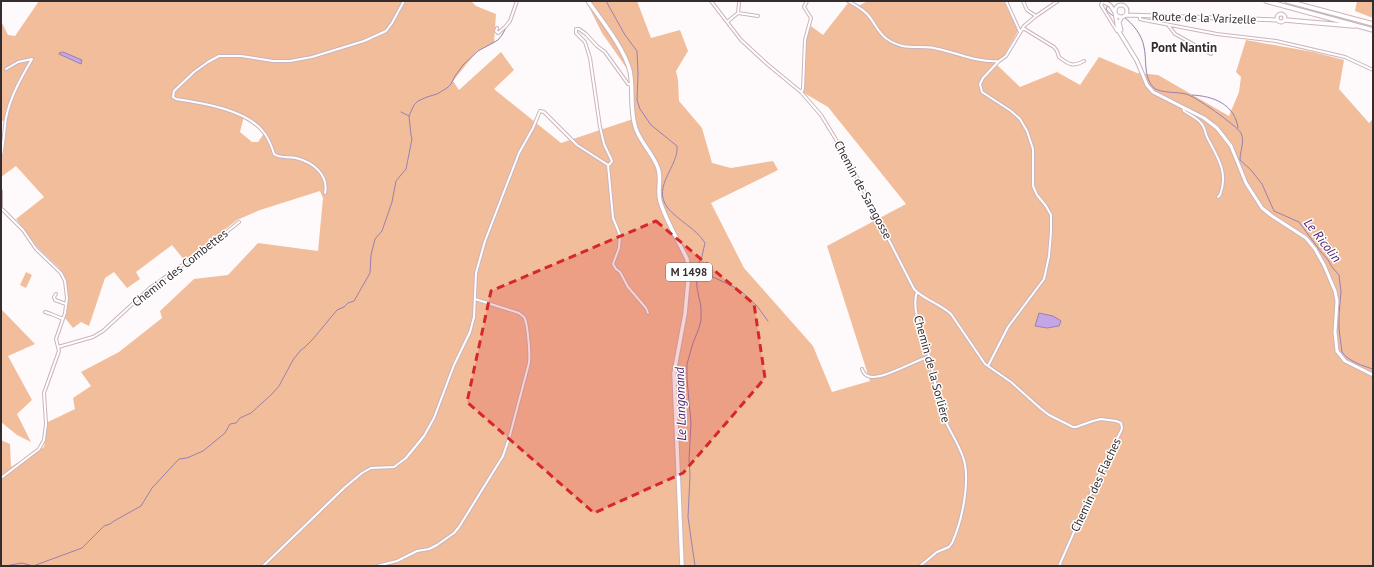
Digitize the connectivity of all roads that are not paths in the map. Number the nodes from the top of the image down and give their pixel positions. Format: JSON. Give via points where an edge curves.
{"nodes":[{"id":1,"x":404,"y":1,"type":"edge"},
{"id":2,"x":517,"y":1,"type":"edge"},
{"id":3,"x":588,"y":1,"type":"edge"},
{"id":4,"x":711,"y":1,"type":"edge"},
{"id":5,"x":807,"y":1,"type":"edge"},
{"id":6,"x":848,"y":1,"type":"edge"},
{"id":7,"x":1006,"y":1,"type":"edge"},
{"id":8,"x":1023,"y":1,"type":"edge"},
{"id":9,"x":1058,"y":1,"type":"edge"},
{"id":10,"x":1266,"y":1,"type":"edge"},
{"id":11,"x":1287,"y":1,"type":"edge"},
{"id":12,"x":739,"y":3,"type":"dead end"},
{"id":13,"x":1105,"y":3,"type":"edge"},
{"id":14,"x":1117,"y":5,"type":"junction"},
{"id":15,"x":1127,"y":9,"type":"junction"},
{"id":16,"x":738,"y":13,"type":"junction"},
{"id":17,"x":1115,"y":15,"type":"junction"},
{"id":18,"x":1140,"y":15,"type":"junction"},
{"id":19,"x":758,"y":16,"type":"dead end"},
{"id":20,"x":1036,"y":16,"type":"junction"},
{"id":21,"x":1123,"y":17,"type":"junction"},
{"id":22,"x":1278,"y":19,"type":"junction"},
{"id":23,"x":1285,"y":20,"type":"junction"},
{"id":24,"x":727,"y":22,"type":"junction"},
{"id":25,"x":1373,"y":24,"type":"edge"},
{"id":26,"x":1168,"y":25,"type":"junction"},
{"id":27,"x":1359,"y":26,"type":"junction"},
{"id":28,"x":497,"y":28,"type":"dead end"},
{"id":29,"x":1022,"y":28,"type":"junction"},
{"id":30,"x":1373,"y":30,"type":"edge"},
{"id":31,"x":1020,"y":32,"type":"junction"},
{"id":32,"x":1125,"y":41,"type":"junction"},
{"id":33,"x":1211,"y":54,"type":"dead end"},
{"id":34,"x":999,"y":61,"type":"junction"},
{"id":35,"x":1084,"y":61,"type":"dead end"},
{"id":36,"x":6,"y":69,"type":"dead end"},
{"id":37,"x":1373,"y":70,"type":"edge"},
{"id":38,"x":632,"y":85,"type":"junction"},
{"id":39,"x":801,"y":92,"type":"junction"},
{"id":40,"x":1183,"y":107,"type":"junction"},
{"id":41,"x":1,"y":155,"type":"edge"},
{"id":42,"x":608,"y":165,"type":"junction"},
{"id":43,"x":1,"y":190,"type":"edge"},
{"id":44,"x":325,"y":193,"type":"dead end"},
{"id":45,"x":1218,"y":197,"type":"dead end"},
{"id":46,"x":1,"y":208,"type":"edge"},
{"id":47,"x":239,"y":222,"type":"dead end"},
{"id":48,"x":917,"y":292,"type":"junction"},
{"id":49,"x":56,"y":294,"type":"dead end"},
{"id":50,"x":474,"y":299,"type":"junction"},
{"id":51,"x":66,"y":304,"type":"junction"},
{"id":52,"x":45,"y":312,"type":"dead end"},
{"id":53,"x":648,"y":313,"type":"dead end"},
{"id":54,"x":63,"y":319,"type":"junction"},
{"id":55,"x":58,"y":347,"type":"junction"},
{"id":56,"x":928,"y":357,"type":"junction"},
{"id":57,"x":988,"y":366,"type":"junction"},
{"id":58,"x":862,"y":369,"type":"dead end"},
{"id":59,"x":1373,"y":375,"type":"edge"},
{"id":60,"x":1,"y":478,"type":"edge"},
{"id":61,"x":263,"y":566,"type":"edge"},
{"id":62,"x":378,"y":566,"type":"edge"},
{"id":63,"x":682,"y":566,"type":"edge"},
{"id":64,"x":920,"y":566,"type":"edge"},
{"id":65,"x":1059,"y":566,"type":"edge"}],
"edges":[{"from":1,"to":44,"type":"street","via":[[389,27],[364,41],[290,61],[219,56],[199,68],[174,90],[173,97],[176,99],[215,106],[255,124],[264,132],[274,154],[296,158],[316,167],[325,181]]},
{"from":2,"to":28,"type":"street","via":[[508,24],[498,33]]},
{"from":3,"to":38,"type":"main road","number":"M 1498","via":[[624,56]]},
{"from":4,"to":24,"type":"street","name":"Chemin de Saragosse"},
{"from":5,"to":39,"type":"street","via":[[804,7],[811,18],[805,40]]},
{"from":6,"to":34,"type":"street","via":[[866,13],[881,34],[896,44],[911,48],[932,48],[982,61]]},
{"from":7,"to":31,"type":"street"},
{"from":8,"to":20,"type":"street","via":[[1027,10]]},
{"from":9,"to":20,"type":"street"},
{"from":10,"to":27,"type":"main road"},
{"from":11,"to":25,"type":"main road"},
{"from":12,"to":16,"type":"street"},
{"from":13,"to":14,"type":"main road"},
{"from":13,"to":17,"type":"main road"},
{"from":13,"to":32,"type":"street","via":[[1101,5]]},
{"from":14,"to":15,"type":"main road","via":[[1124,5]]},
{"from":14,"to":17,"type":"main road"},
{"from":15,"to":18,"type":"main road"},
{"from":15,"to":21,"type":"main road"},
{"from":16,"to":19,"type":"street"},
{"from":16,"to":24,"type":"street"},
{"from":17,"to":21,"type":"main road"},
{"from":17,"to":32,"type":"main road","via":[[1118,30]]},
{"from":18,"to":21,"type":"main road","name":"Route de la Varizelle"},
{"from":18,"to":22,"type":"main road","name":"Route de la Varizelle"},
{"from":18,"to":26,"type":"street","via":[[1141,20]]},
{"from":20,"to":29,"type":"street"},
{"from":21,"to":32,"type":"main road","via":[[1120,27]]},
{"from":22,"to":23,"type":"main road","name":"Route de la Varizelle","via":[[1282,23]]},
{"from":22,"to":23,"type":"main road","via":[[1279,15],[1283,15]]},
{"from":23,"to":27,"type":"main road"},
{"from":24,"to":39,"type":"street","name":"Chemin de Saragosse","via":[[756,54]]},
{"from":26,"to":33,"type":"street","via":[[1175,34]]},
{"from":26,"to":37,"type":"street","via":[[1276,41],[1345,57]]},
{"from":27,"to":30,"type":"main road"},
{"from":29,"to":31,"type":"street"},
{"from":29,"to":35,"type":"street","via":[[1054,47],[1059,57],[1071,64],[1077,65]]},
{"from":31,"to":34,"type":"street","via":[[1006,56]]},
{"from":32,"to":40,"type":"main road","via":[[1149,89]]},
{"from":34,"to":57,"type":"street","via":[[981,81],[980,90],[1012,111],[1027,131],[1033,149],[1033,186],[1050,215],[1051,232],[1044,279],[1008,327]]},
{"from":36,"to":41,"type":"street","via":[[18,62],[32,59],[10,101]]},
{"from":38,"to":42,"type":"street","via":[[628,84],[605,52],[586,34],[576,29],[576,33],[585,42],[590,58],[600,127],[612,161]]},
{"from":38,"to":63,"type":"main road","number":"M 1498","via":[[636,130],[657,165],[660,175],[658,194],[689,265],[685,314],[674,373]]},
{"from":39,"to":48,"type":"street","name":"Chemin de Saragosse","via":[[821,115],[840,145]]},
{"from":40,"to":45,"type":"street","via":[[1184,111],[1203,125],[1221,163],[1223,186]]},
{"from":40,"to":59,"type":"main road","via":[[1207,120],[1224,136],[1251,193],[1262,208],[1306,238],[1317,252],[1336,291],[1335,343],[1339,355],[1345,361]]},
{"from":42,"to":50,"type":"street","via":[[578,145],[540,111],[519,153],[485,241],[476,273]]},
{"from":42,"to":53,"type":"street","via":[[613,218],[620,235],[619,248],[613,264]]},
{"from":43,"to":46,"type":"street"},
{"from":46,"to":51,"type":"street","via":[[36,249],[61,273],[66,287]]},
{"from":47,"to":55,"type":"street","name":"Chemin des Combettes","via":[[150,288],[103,331],[93,337]]},
{"from":48,"to":56,"type":"street","name":"Chemin de la Sorlière","via":[[917,315]]},
{"from":48,"to":57,"type":"street","name":"Chemin des Flaches","via":[[951,314]]},
{"from":49,"to":51,"type":"street","via":[[55,300]]},
{"from":50,"to":61,"type":"street","via":[[474,317],[470,332],[454,365],[434,418],[413,450],[394,467],[371,468],[362,473]]},
{"from":50,"to":62,"type":"street","via":[[519,313],[526,323],[530,363],[505,450],[454,533],[432,548]]},
{"from":51,"to":54,"type":"street"},
{"from":52,"to":54,"type":"street"},
{"from":54,"to":55,"type":"street","via":[[56,339]]},
{"from":55,"to":60,"type":"street","via":[[44,393],[46,424],[42,445]]},
{"from":56,"to":58,"type":"street","via":[[883,375],[868,376]]},
{"from":56,"to":64,"type":"street","name":"Chemin de la Sorlière","via":[[942,415],[964,458],[967,483],[952,543]]},
{"from":57,"to":65,"type":"street","name":"Chemin des Flaches","via":[[1044,411],[1068,425],[1076,428],[1093,420],[1105,419],[1122,425]]}]}
